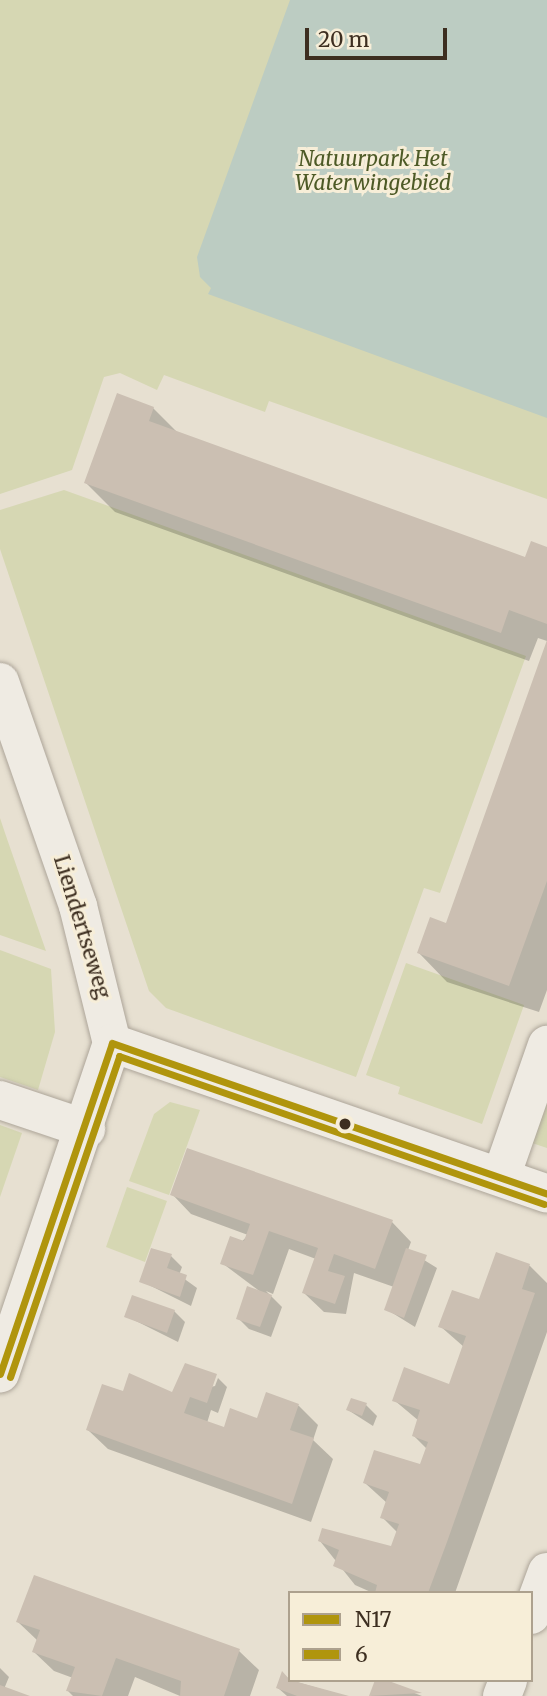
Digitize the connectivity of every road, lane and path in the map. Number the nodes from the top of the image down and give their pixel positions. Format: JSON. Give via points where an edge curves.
{"nodes":[{"id":1,"x":0,"y":682,"type":"edge"},
{"id":2,"x":112,"y":1042,"type":"junction"},
{"id":3,"x":547,"y":1045,"type":"edge"},
{"id":4,"x":0,"y":1100,"type":"edge"},
{"id":5,"x":86,"y":1129,"type":"junction"},
{"id":6,"x":500,"y":1177,"type":"junction"},
{"id":7,"x":547,"y":1194,"type":"edge"},
{"id":8,"x":12,"y":1301,"type":"edge"},
{"id":9,"x":0,"y":1374,"type":"edge"},
{"id":10,"x":547,"y":1572,"type":"edge"},
{"id":11,"x":533,"y":1610,"type":"edge"}],
"edges":[{"from":1,"to":2,"type":"street","name":"Liendertseweg","via":[[88,937]]},
{"from":2,"to":5,"type":"street","name":"Liendertseweg"},
{"from":2,"to":6,"type":"street"},
{"from":3,"to":6,"type":"street"},
{"from":4,"to":5,"type":"street"},
{"from":5,"to":8,"type":"street","name":"Liendertseweg"},
{"from":6,"to":7,"type":"street"},
{"from":8,"to":9,"type":"street","name":"Liendertseweg"},
{"from":10,"to":11,"type":"street"}]}
